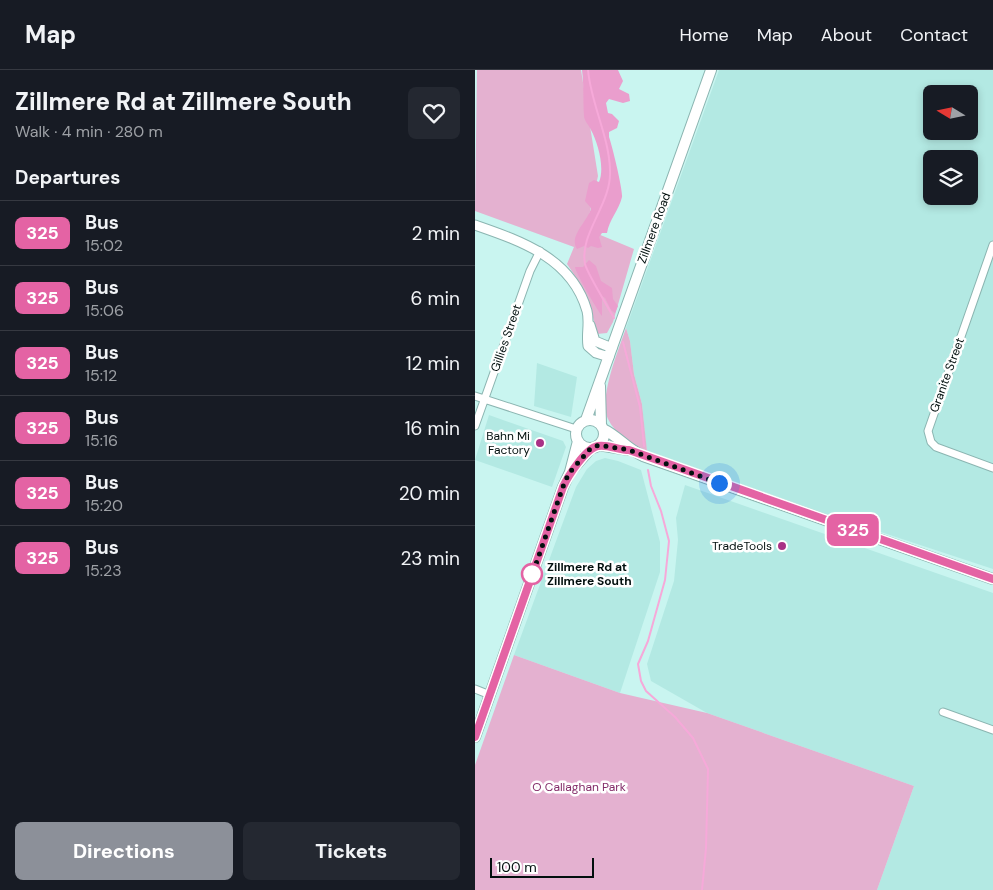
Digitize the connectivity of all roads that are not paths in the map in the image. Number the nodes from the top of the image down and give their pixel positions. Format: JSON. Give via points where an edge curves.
{"nodes":[{"id":1,"x":711,"y":70,"type":"edge"},
{"id":2,"x":475,"y":225,"type":"edge"},
{"id":3,"x":993,"y":245,"type":"edge"},
{"id":4,"x":540,"y":251,"type":"junction"},
{"id":5,"x":610,"y":352,"type":"junction"},
{"id":6,"x":600,"y":386,"type":"junction"},
{"id":7,"x":475,"y":396,"type":"edge"},
{"id":8,"x":484,"y":400,"type":"junction"},
{"id":9,"x":586,"y":420,"type":"junction"},
{"id":10,"x":475,"y":426,"type":"edge"},
{"id":11,"x":602,"y":427,"type":"junction"},
{"id":12,"x":576,"y":429,"type":"junction"},
{"id":13,"x":578,"y":441,"type":"junction"},
{"id":14,"x":595,"y":447,"type":"junction"},
{"id":15,"x":629,"y":450,"type":"junction"},
{"id":16,"x":993,"y":468,"type":"edge"},
{"id":17,"x":570,"y":472,"type":"junction"},
{"id":18,"x":993,"y":579,"type":"edge"},
{"id":19,"x":475,"y":689,"type":"edge"},
{"id":20,"x":490,"y":695,"type":"junction"},
{"id":21,"x":943,"y":712,"type":"dead end"},
{"id":22,"x":993,"y":730,"type":"edge"},
{"id":23,"x":475,"y":738,"type":"edge"}],
"edges":[{"from":1,"to":5,"type":"main road","name":"Zillmere Road"},
{"from":2,"to":4,"type":"street"},
{"from":3,"to":16,"type":"street","name":"Granite Street","via":[[928,431],[936,447]]},
{"from":4,"to":5,"type":"street","via":[[565,273],[584,304],[589,323],[588,346],[596,353]]},
{"from":4,"to":8,"type":"street","name":"Gillies Street"},
{"from":5,"to":6,"type":"main road","name":"Zillmere Road"},
{"from":6,"to":9,"type":"main road","name":"Zillmere Road"},
{"from":6,"to":11,"type":"main road","name":"Zillmere Road"},
{"from":7,"to":8,"type":"street"},
{"from":8,"to":10,"type":"street","name":"Gillies Street"},
{"from":8,"to":12,"type":"street"},
{"from":9,"to":11,"type":"main road","via":[[595,420]]},
{"from":9,"to":12,"type":"main road"},
{"from":11,"to":14,"type":"main road","via":[[604,438]]},
{"from":11,"to":15,"type":"main road","via":[[613,433]]},
{"from":12,"to":13,"type":"main road"},
{"from":13,"to":14,"type":"main road","via":[[583,446]]},
{"from":13,"to":17,"type":"main road"},
{"from":14,"to":15,"type":"main road"},
{"from":14,"to":17,"type":"main road"},
{"from":15,"to":18,"type":"main road"},
{"from":17,"to":20,"type":"main road"},
{"from":19,"to":20,"type":"street"},
{"from":20,"to":23,"type":"main road"},
{"from":21,"to":22,"type":"street"}]}
